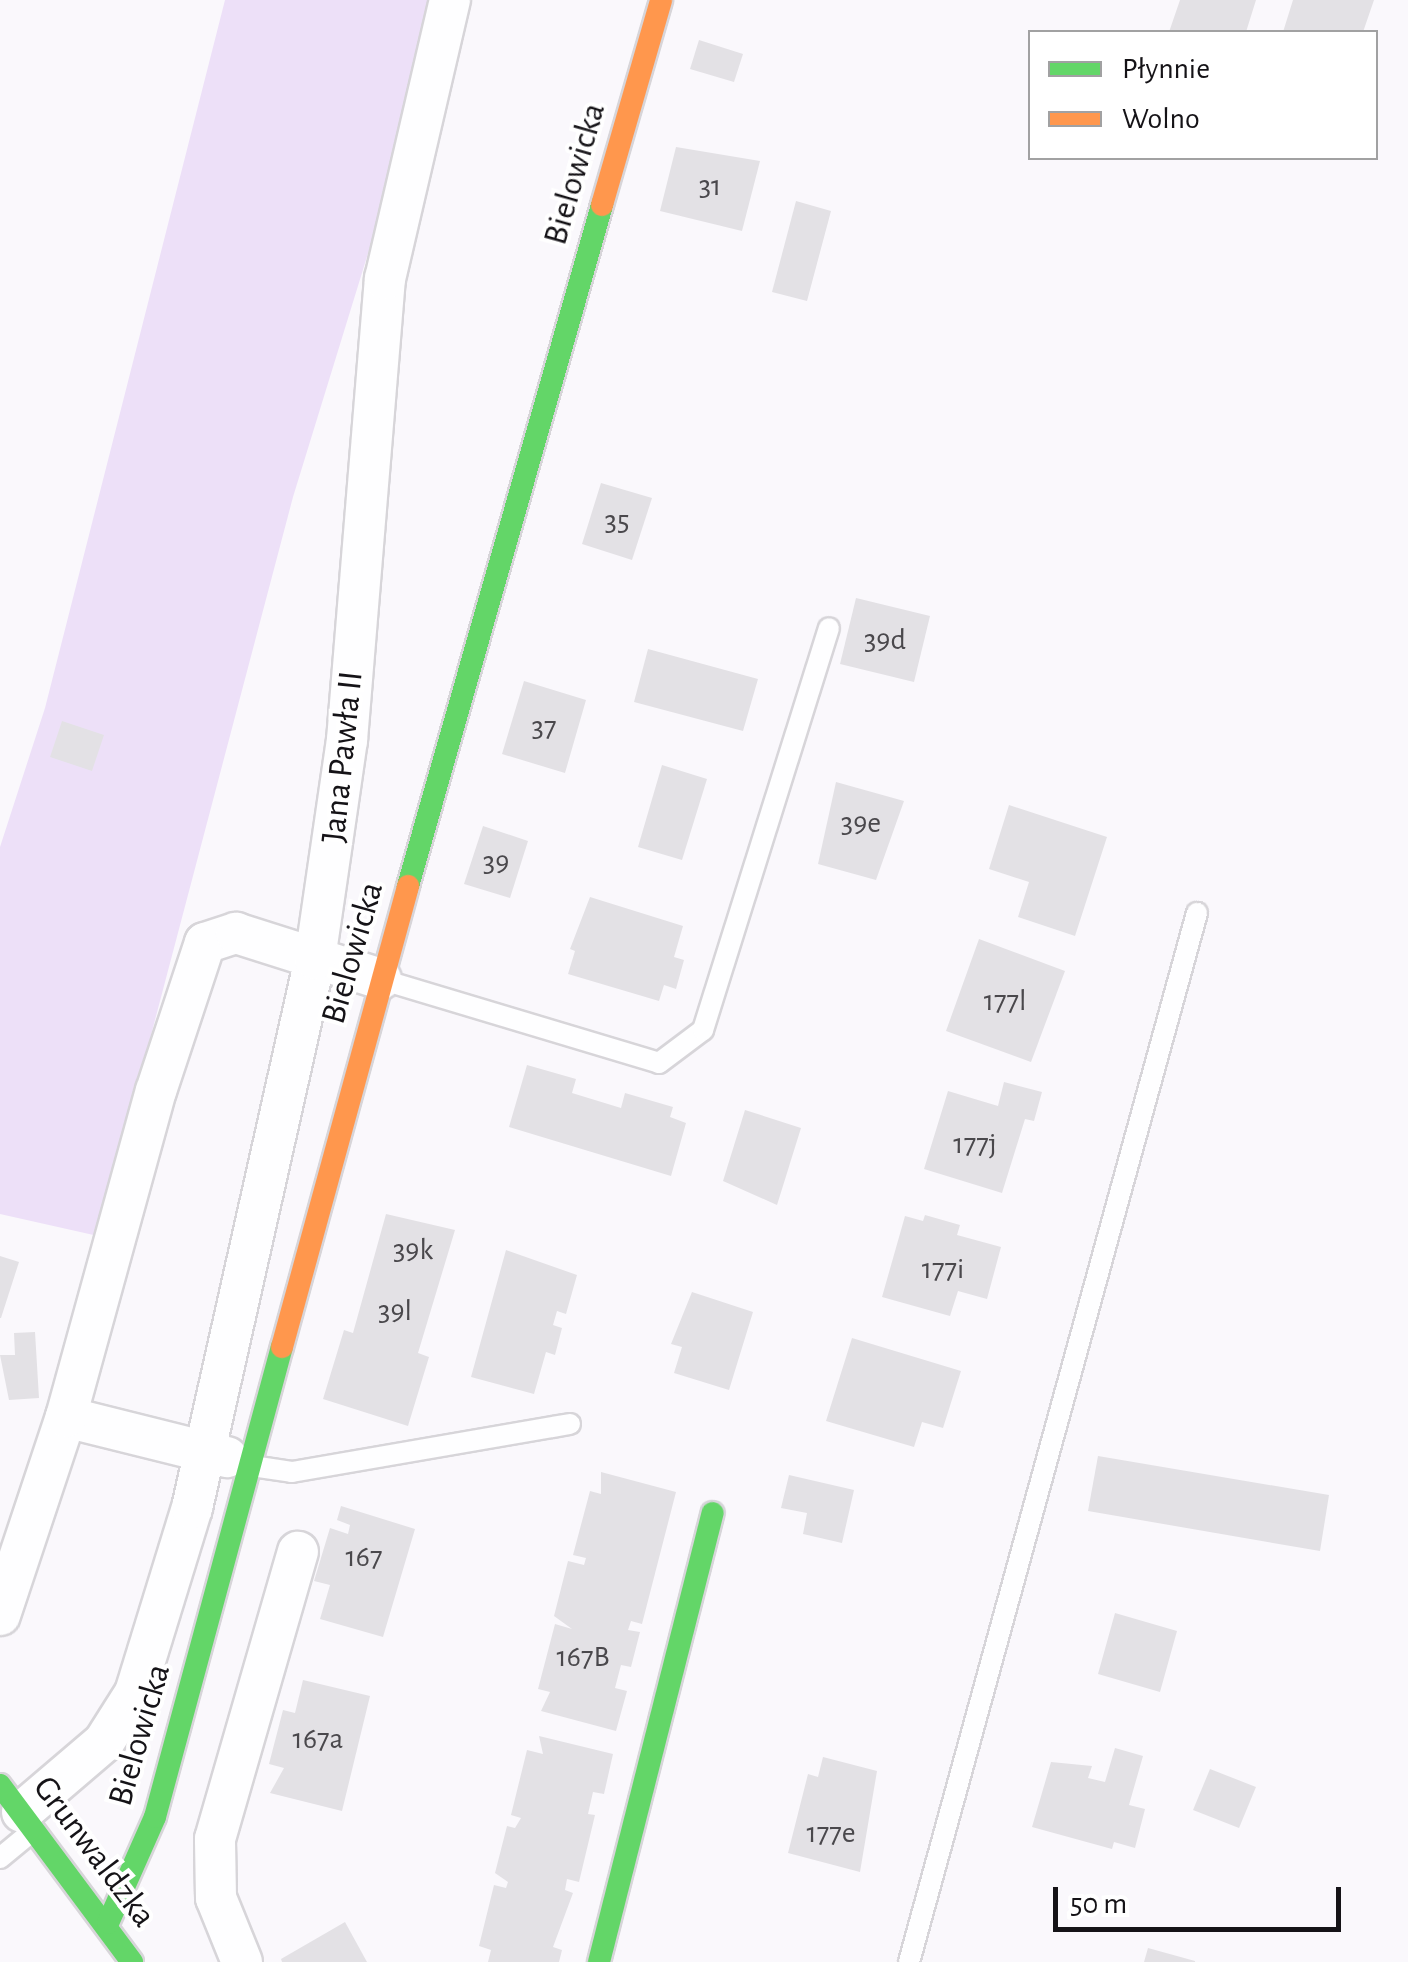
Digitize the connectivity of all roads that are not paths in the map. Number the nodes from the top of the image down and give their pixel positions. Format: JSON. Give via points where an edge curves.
{"nodes":[{"id":1,"x":450,"y":0,"type":"edge"},
{"id":2,"x":662,"y":0,"type":"edge"},
{"id":3,"x":830,"y":628,"type":"dead end"},
{"id":4,"x":1197,"y":913,"type":"dead end"},
{"id":5,"x":315,"y":959,"type":"junction"},
{"id":6,"x":381,"y":979,"type":"junction"},
{"id":7,"x":66,"y":1417,"type":"junction"},
{"id":8,"x":570,"y":1424,"type":"dead end"},
{"id":9,"x":205,"y":1448,"type":"junction"},
{"id":10,"x":250,"y":1466,"type":"junction"},
{"id":11,"x":713,"y":1513,"type":"dead end"},
{"id":12,"x":298,"y":1552,"type":"dead end"},
{"id":13,"x":0,"y":1615,"type":"edge"},
{"id":14,"x":19,"y":1808,"type":"edge"},
{"id":15,"x":0,"y":1858,"type":"edge"},
{"id":16,"x":108,"y":1923,"type":"junction"},
{"id":17,"x":132,"y":1962,"type":"edge"},
{"id":18,"x":242,"y":1962,"type":"edge"},
{"id":19,"x":599,"y":1962,"type":"edge"},
{"id":20,"x":909,"y":1962,"type":"edge"}],
"edges":[{"from":1,"to":5,"type":"street","name":"Jana Pawła II","via":[[385,279],[346,740]]},
{"from":2,"to":6,"type":"street","name":"Bielowicka"},
{"from":3,"to":6,"type":"lane","via":[[703,1030],[660,1062]]},
{"from":4,"to":20,"type":"lane"},
{"from":5,"to":6,"type":"street"},
{"from":5,"to":7,"type":"street","via":[[236,933],[204,943]]},
{"from":5,"to":9,"type":"street","name":"Jana Pawła II"},
{"from":6,"to":10,"type":"street","name":"Bielowicka"},
{"from":7,"to":9,"type":"street"},
{"from":7,"to":13,"type":"street"},
{"from":8,"to":10,"type":"lane","via":[[292,1472]]},
{"from":9,"to":10,"type":"street"},
{"from":9,"to":14,"type":"street","name":"Jana Pawła II","via":[[136,1693],[104,1742]]},
{"from":10,"to":16,"type":"street","name":"Bielowicka","via":[[156,1817]]},
{"from":11,"to":19,"type":"street"},
{"from":12,"to":18,"type":"street","via":[[215,1839],[216,1898]]},
{"from":14,"to":15,"type":"lane"},
{"from":14,"to":16,"type":"street","name":"Grunwaldzka"},
{"from":16,"to":17,"type":"street","name":"Grunwaldzka"}]}
